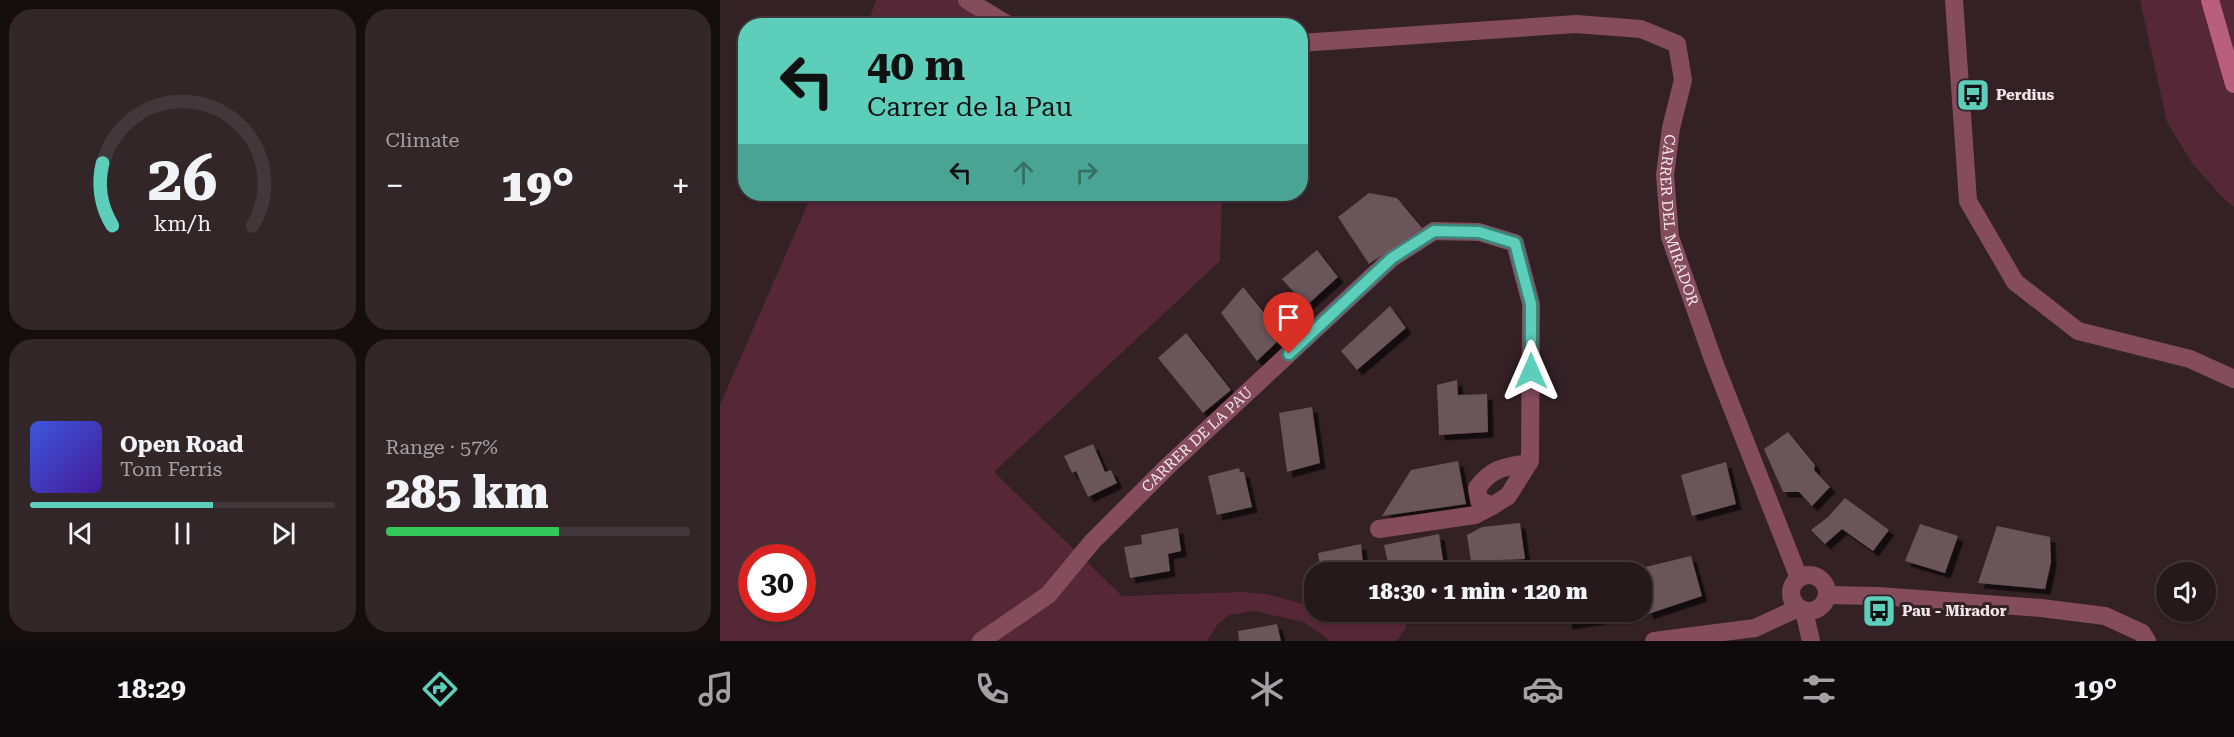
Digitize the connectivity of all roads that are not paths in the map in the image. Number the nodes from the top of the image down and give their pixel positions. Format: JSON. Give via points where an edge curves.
{"nodes":[{"id":1,"x":967,"y":0,"type":"edge"},
{"id":2,"x":997,"y":0,"type":"edge"},
{"id":3,"x":1954,"y":0,"type":"edge"},
{"id":4,"x":2210,"y":0,"type":"edge"},
{"id":5,"x":997,"y":18,"type":"edge"},
{"id":6,"x":1006,"y":18,"type":"edge"},
{"id":7,"x":1308,"y":42,"type":"edge"},
{"id":8,"x":2234,"y":84,"type":"edge"},
{"id":9,"x":2234,"y":379,"type":"edge"},
{"id":10,"x":1529,"y":463,"type":"junction"},
{"id":11,"x":1492,"y":506,"type":"junction"},
{"id":12,"x":1379,"y":529,"type":"dead end"},
{"id":13,"x":1799,"y":578,"type":"junction"},
{"id":14,"x":1827,"y":595,"type":"junction"},
{"id":15,"x":1801,"y":609,"type":"junction"},
{"id":16,"x":981,"y":641,"type":"edge"},
{"id":17,"x":1654,"y":641,"type":"edge"},
{"id":18,"x":1811,"y":641,"type":"edge"},
{"id":19,"x":2147,"y":641,"type":"edge"}],
"edges":[{"from":1,"to":5,"type":"street"},
{"from":2,"to":6,"type":"street"},
{"from":3,"to":9,"type":"street","via":[[1968,201],[2015,282],[2078,331],[2190,359]]},
{"from":4,"to":8,"type":"street"},
{"from":7,"to":13,"type":"street","name":"CARRER DEL MIRADOR","via":[[1576,24],[1641,29],[1677,44],[1683,80],[1665,175],[1670,237],[1714,362]]},
{"from":10,"to":11,"type":"street","via":[[1508,496]]},
{"from":10,"to":11,"type":"street","via":[[1487,474],[1477,488],[1479,500]]},
{"from":10,"to":16,"type":"street","name":"CARRER DE LA PAU","via":[[1531,304],[1515,243],[1479,232],[1434,231],[1392,258],[1168,466],[1092,542],[1048,594]]},
{"from":11,"to":12,"type":"street","via":[[1475,515]]},
{"from":13,"to":14,"type":"street","via":[[1819,578]]},
{"from":13,"to":15,"type":"street","via":[[1791,591],[1794,603]]},
{"from":14,"to":15,"type":"street","via":[[1821,607],[1810,612]]},
{"from":14,"to":19,"type":"street","via":[[2041,608],[2105,616],[2142,633]]},
{"from":15,"to":17,"type":"street","via":[[1755,628]]},
{"from":15,"to":18,"type":"street"}]}
